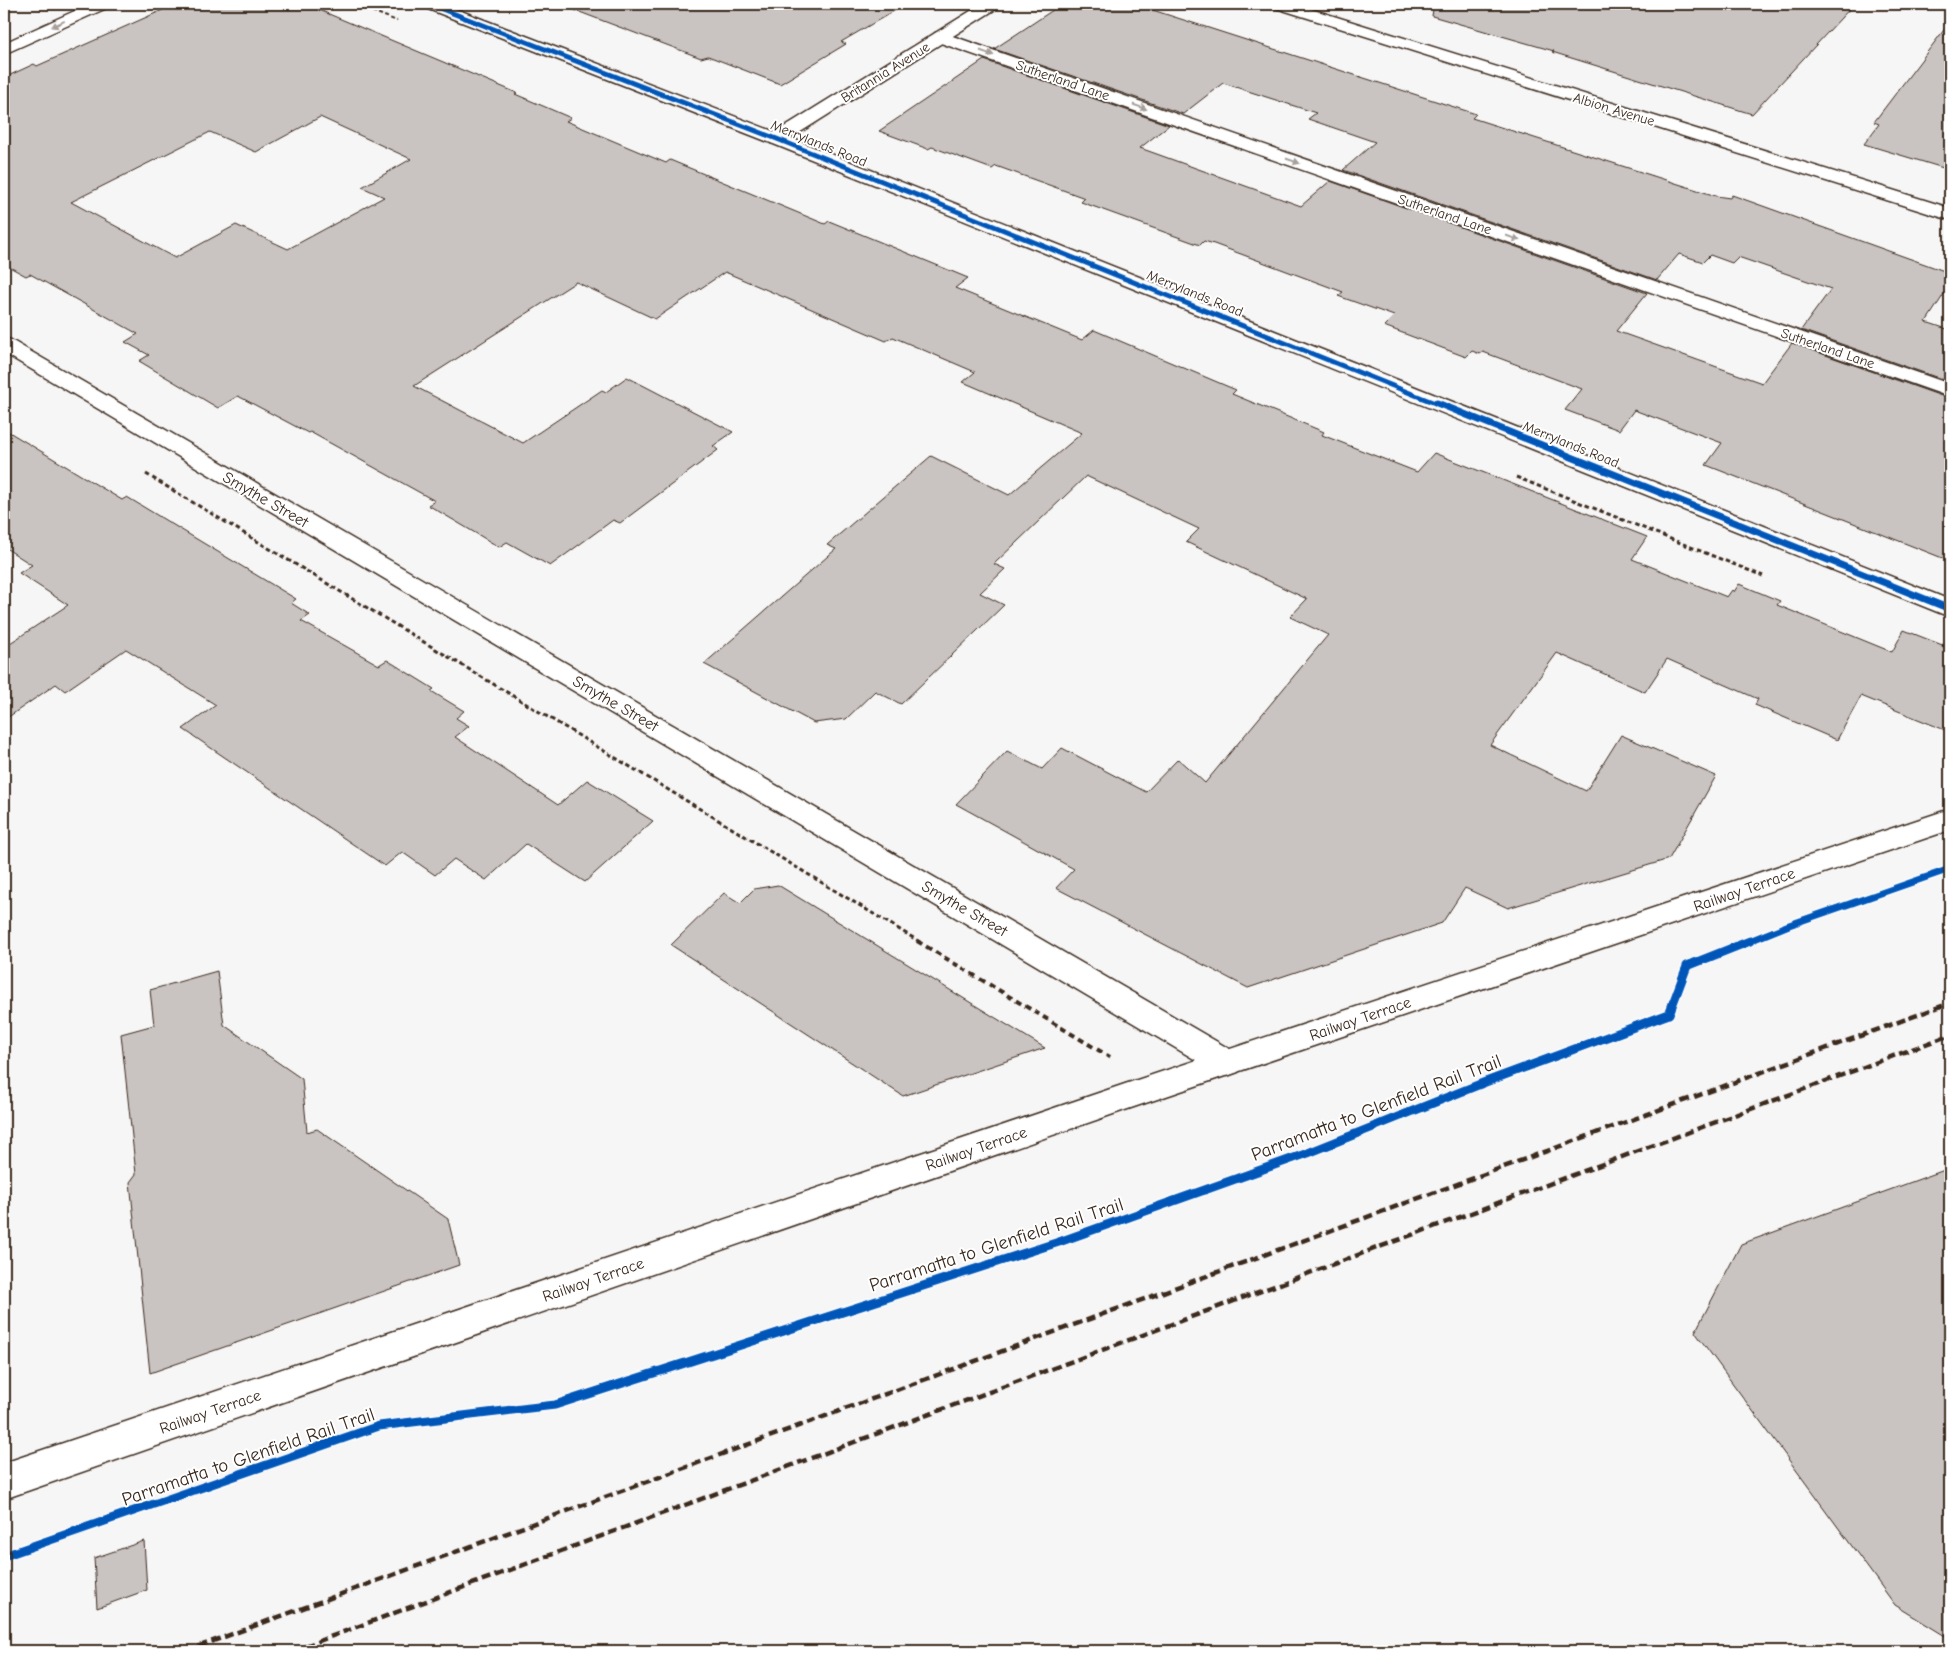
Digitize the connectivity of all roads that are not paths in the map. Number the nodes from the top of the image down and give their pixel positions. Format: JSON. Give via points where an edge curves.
{"nodes":[{"id":1,"x":103,"y":4,"type":"edge"},
{"id":2,"x":429,"y":4,"type":"edge"},
{"id":3,"x":993,"y":4,"type":"edge"},
{"id":4,"x":1278,"y":4,"type":"edge"},
{"id":5,"x":21,"y":24,"type":"dead end"},
{"id":6,"x":4,"y":32,"type":"edge"},
{"id":7,"x":941,"y":37,"type":"junction"},
{"id":8,"x":4,"y":49,"type":"edge"},
{"id":9,"x":776,"y":139,"type":"junction"},
{"id":10,"x":1950,"y":214,"type":"edge"},
{"id":11,"x":4,"y":344,"type":"edge"},
{"id":12,"x":1950,"y":391,"type":"edge"},
{"id":13,"x":1950,"y":609,"type":"edge"},
{"id":14,"x":1950,"y":819,"type":"edge"},
{"id":15,"x":1227,"y":1063,"type":"junction"},
{"id":16,"x":4,"y":1482,"type":"edge"}],
"edges":[{"from":1,"to":8,"type":"main road","one_way":true},
{"from":2,"to":9,"type":"main road","name":"Merrylands Road"},
{"from":3,"to":7,"type":"main road","name":"Britannia Avenue"},
{"from":4,"to":10,"type":"main road","name":"Albion Avenue"},
{"from":5,"to":6,"type":"main road"},
{"from":7,"to":9,"type":"main road","name":"Britannia Avenue"},
{"from":7,"to":12,"type":"main road","name":"Sutherland Lane","one_way":true},
{"from":9,"to":13,"type":"main road","name":"Merrylands Road"},
{"from":11,"to":15,"type":"main road","name":"Smythe Street"},
{"from":14,"to":15,"type":"main road","name":"Railway Terrace"},
{"from":15,"to":16,"type":"main road","name":"Railway Terrace"}]}
